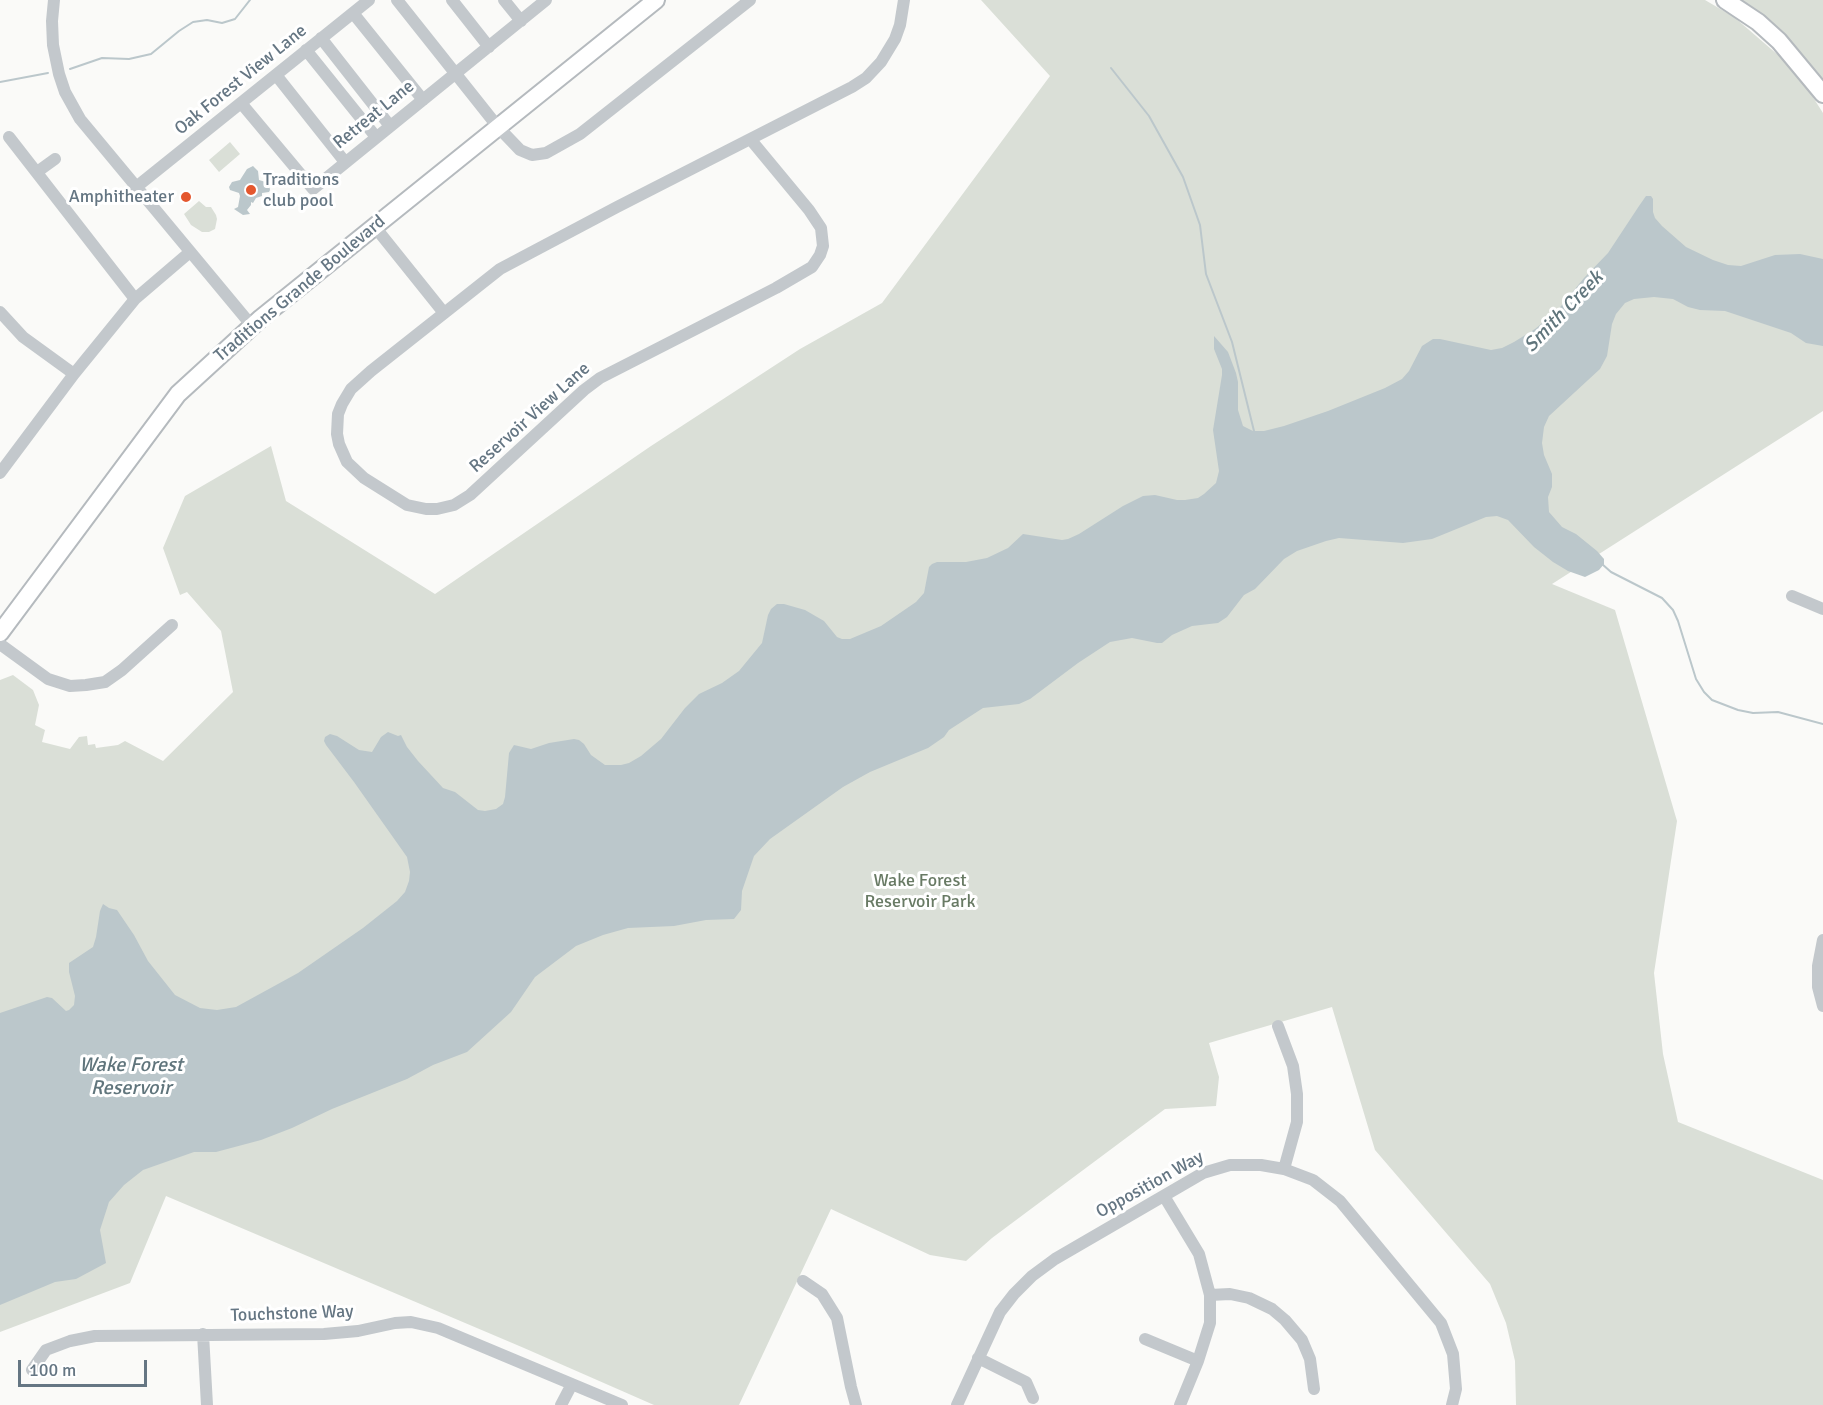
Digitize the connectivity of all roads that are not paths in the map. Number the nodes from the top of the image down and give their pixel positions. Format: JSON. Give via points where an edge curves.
{"nodes":[{"id":1,"x":54,"y":0,"type":"edge"},
{"id":2,"x":369,"y":0,"type":"edge"},
{"id":3,"x":397,"y":0,"type":"edge"},
{"id":4,"x":452,"y":0,"type":"edge"},
{"id":5,"x":504,"y":0,"type":"edge"},
{"id":6,"x":546,"y":0,"type":"edge"},
{"id":7,"x":750,"y":0,"type":"edge"},
{"id":8,"x":904,"y":0,"type":"edge"},
{"id":9,"x":1725,"y":0,"type":"edge"},
{"id":10,"x":647,"y":3,"type":"edge"},
{"id":11,"x":353,"y":13,"type":"junction"},
{"id":12,"x":521,"y":21,"type":"junction"},
{"id":13,"x":321,"y":38,"type":"junction"},
{"id":14,"x":489,"y":46,"type":"junction"},
{"id":15,"x":306,"y":50,"type":"junction"},
{"id":16,"x":454,"y":74,"type":"junction"},
{"id":17,"x":276,"y":75,"type":"junction"},
{"id":18,"x":1823,"y":94,"type":"edge"},
{"id":19,"x":423,"y":100,"type":"junction"},
{"id":20,"x":241,"y":103,"type":"junction"},
{"id":21,"x":390,"y":126,"type":"junction"},
{"id":22,"x":498,"y":127,"type":"junction"},
{"id":23,"x":9,"y":137,"type":"dead end"},
{"id":24,"x":376,"y":137,"type":"junction"},
{"id":25,"x":751,"y":140,"type":"junction"},
{"id":26,"x":55,"y":159,"type":"dead end"},
{"id":27,"x":345,"y":162,"type":"junction"},
{"id":28,"x":36,"y":172,"type":"junction"},
{"id":29,"x":135,"y":188,"type":"junction"},
{"id":30,"x":375,"y":227,"type":"junction"},
{"id":31,"x":190,"y":252,"type":"junction"},
{"id":32,"x":135,"y":299,"type":"junction"},
{"id":33,"x":0,"y":312,"type":"edge"},
{"id":34,"x":444,"y":313,"type":"junction"},
{"id":35,"x":252,"y":326,"type":"junction"},
{"id":36,"x":74,"y":374,"type":"junction"},
{"id":37,"x":0,"y":472,"type":"edge"},
{"id":38,"x":1792,"y":596,"type":"dead end"},
{"id":39,"x":1823,"y":609,"type":"edge"},
{"id":40,"x":172,"y":625,"type":"dead end"},
{"id":41,"x":0,"y":633,"type":"edge"},
{"id":42,"x":0,"y":644,"type":"edge"},
{"id":43,"x":1823,"y":940,"type":"edge"},
{"id":44,"x":1823,"y":1006,"type":"edge"},
{"id":45,"x":1278,"y":1026,"type":"dead end"},
{"id":46,"x":1284,"y":1169,"type":"junction"},
{"id":47,"x":1164,"y":1196,"type":"junction"},
{"id":48,"x":803,"y":1281,"type":"dead end"},
{"id":49,"x":1210,"y":1296,"type":"junction"},
{"id":50,"x":204,"y":1334,"type":"junction"},
{"id":51,"x":1145,"y":1339,"type":"dead end"},
{"id":52,"x":978,"y":1358,"type":"junction"},
{"id":53,"x":1198,"y":1360,"type":"junction"},
{"id":54,"x":32,"y":1370,"type":"dead end"},
{"id":55,"x":572,"y":1384,"type":"junction"},
{"id":56,"x":1314,"y":1389,"type":"dead end"},
{"id":57,"x":1033,"y":1398,"type":"dead end"},
{"id":58,"x":207,"y":1405,"type":"edge"},
{"id":59,"x":561,"y":1405,"type":"edge"},
{"id":60,"x":622,"y":1405,"type":"edge"},
{"id":61,"x":856,"y":1405,"type":"edge"},
{"id":62,"x":957,"y":1405,"type":"edge"},
{"id":63,"x":1180,"y":1405,"type":"edge"},
{"id":64,"x":1452,"y":1405,"type":"edge"}],
"edges":[{"from":1,"to":29,"type":"street","via":[[53,45],[65,92],[86,127]]},
{"from":2,"to":11,"type":"street","name":"Oak Forest View Lane"},
{"from":3,"to":16,"type":"street"},
{"from":4,"to":14,"type":"street"},
{"from":5,"to":12,"type":"street"},
{"from":6,"to":12,"type":"street","name":"Retreat Lane"},
{"from":7,"to":22,"type":"street","via":[[580,134],[546,153],[532,155],[520,150]]},
{"from":8,"to":25,"type":"street","name":"Reservoir View Lane","via":[[895,39],[876,69],[852,87]]},
{"from":9,"to":18,"type":"main road","via":[[1779,41]]},
{"from":10,"to":22,"type":"main road","name":"Traditions Grande Boulevard"},
{"from":11,"to":13,"type":"street","name":"Oak Forest View Lane"},
{"from":11,"to":19,"type":"street"},
{"from":12,"to":14,"type":"street","name":"Retreat Lane"},
{"from":13,"to":15,"type":"street","name":"Oak Forest View Lane"},
{"from":13,"to":21,"type":"street"},
{"from":14,"to":16,"type":"street","name":"Retreat Lane"},
{"from":15,"to":17,"type":"street","name":"Oak Forest View Lane"},
{"from":15,"to":24,"type":"street"},
{"from":16,"to":19,"type":"street","name":"Retreat Lane"},
{"from":16,"to":22,"type":"street"},
{"from":17,"to":20,"type":"street","name":"Oak Forest View Lane"},
{"from":17,"to":27,"type":"street"},
{"from":19,"to":21,"type":"street","name":"Retreat Lane"},
{"from":20,"to":27,"type":"street","name":"Retreat Lane","via":[[313,189]]},
{"from":20,"to":29,"type":"street","name":"Oak Forest View Lane"},
{"from":21,"to":24,"type":"street","name":"Retreat Lane"},
{"from":22,"to":30,"type":"main road","name":"Traditions Grande Boulevard"},
{"from":23,"to":28,"type":"street"},
{"from":24,"to":27,"type":"street","name":"Retreat Lane"},
{"from":25,"to":34,"type":"street","name":"Reservoir View Lane","via":[[508,264]]},
{"from":25,"to":34,"type":"street","name":"Reservoir View Lane","via":[[821,228],[823,246],[812,267],[611,371],[584,390],[462,501],[445,508],[417,508],[399,501],[354,470],[342,454],[337,422],[351,389]]},
{"from":26,"to":28,"type":"street"},
{"from":28,"to":32,"type":"street"},
{"from":29,"to":31,"type":"street"},
{"from":30,"to":34,"type":"street"},
{"from":30,"to":35,"type":"main road","name":"Traditions Grande Boulevard"},
{"from":31,"to":32,"type":"street"},
{"from":31,"to":35,"type":"street"},
{"from":32,"to":36,"type":"street"},
{"from":33,"to":36,"type":"street","via":[[23,337]]},
{"from":35,"to":41,"type":"main road","name":"Traditions Grande Boulevard","via":[[178,394]]},
{"from":36,"to":37,"type":"street"},
{"from":38,"to":39,"type":"street"},
{"from":40,"to":42,"type":"street","via":[[105,682],[86,685],[70,686],[48,679]]},
{"from":43,"to":44,"type":"street","via":[[1818,987]]},
{"from":45,"to":46,"type":"street","via":[[1293,1066],[1297,1094],[1297,1122]]},
{"from":46,"to":47,"type":"street","name":"Opposition Way","via":[[1230,1165],[1203,1173]]},
{"from":46,"to":64,"type":"street","name":"Opposition Way","via":[[1312,1180],[1340,1201],[1441,1323],[1453,1354],[1456,1389]]},
{"from":47,"to":49,"type":"street","via":[[1198,1254]]},
{"from":47,"to":52,"type":"street","name":"Opposition Way","via":[[1032,1276],[1000,1312]]},
{"from":48,"to":61,"type":"street","via":[[822,1294],[837,1318]]},
{"from":49,"to":53,"type":"street","via":[[1210,1323]]},
{"from":49,"to":56,"type":"street","via":[[1230,1294],[1249,1298],[1285,1320],[1302,1340],[1310,1359]]},
{"from":50,"to":54,"type":"street","name":"Touchstone Way","via":[[82,1338],[46,1350]]},
{"from":50,"to":55,"type":"street","name":"Touchstone Way","via":[[324,1334],[420,1323]]},
{"from":50,"to":58,"type":"street"},
{"from":51,"to":53,"type":"street"},
{"from":52,"to":57,"type":"street","via":[[1026,1382]]},
{"from":52,"to":62,"type":"street","name":"Opposition Way"},
{"from":53,"to":63,"type":"street"},
{"from":55,"to":59,"type":"street"},
{"from":55,"to":60,"type":"street","name":"Touchstone Way"}]}
